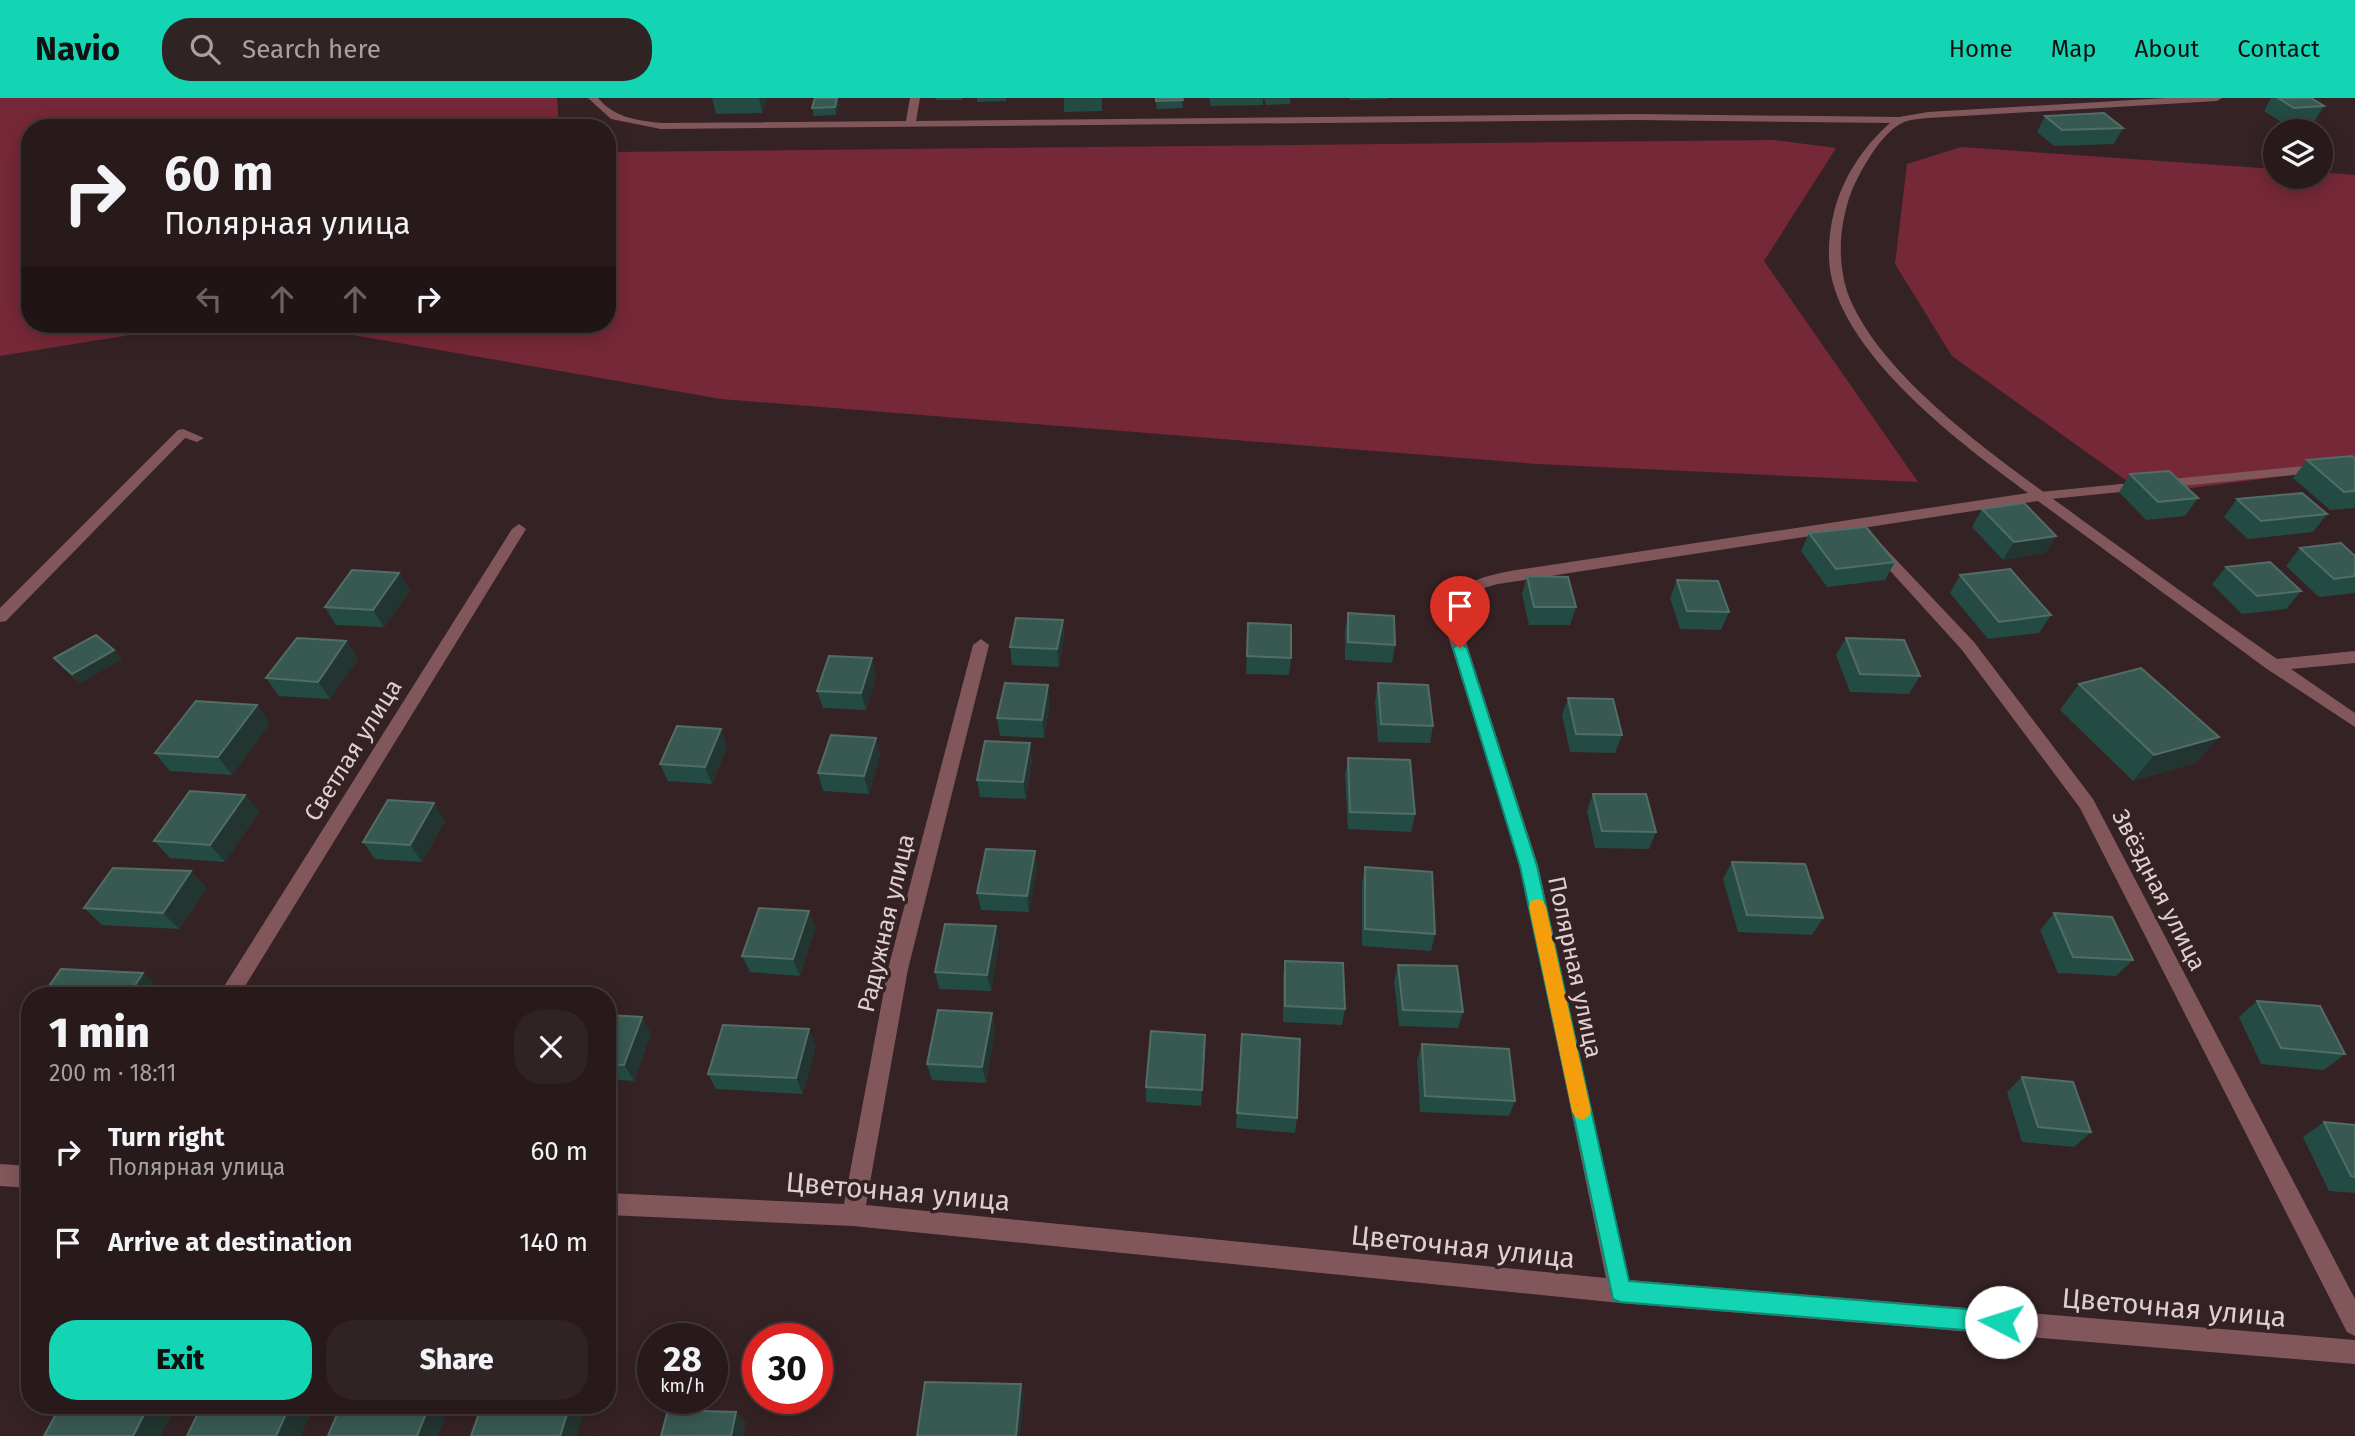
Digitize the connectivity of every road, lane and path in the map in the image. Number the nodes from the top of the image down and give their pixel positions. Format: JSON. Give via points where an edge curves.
{"nodes":[{"id":1,"x":593,"y":98,"type":"edge"},
{"id":2,"x":915,"y":98,"type":"edge"},
{"id":3,"x":2217,"y":98,"type":"edge"},
{"id":4,"x":1899,"y":120,"type":"junction"},
{"id":5,"x":911,"y":122,"type":"junction"},
{"id":6,"x":197,"y":438,"type":"dead end"},
{"id":7,"x":2355,"y":465,"type":"edge"},
{"id":8,"x":2040,"y":496,"type":"junction"},
{"id":9,"x":1853,"y":523,"type":"junction"},
{"id":10,"x":519,"y":529,"type":"dead end"},
{"id":11,"x":0,"y":617,"type":"edge"},
{"id":12,"x":981,"y":645,"type":"dead end"},
{"id":13,"x":2355,"y":657,"type":"edge"},
{"id":14,"x":2273,"y":666,"type":"junction"},
{"id":15,"x":2355,"y":721,"type":"edge"},
{"id":16,"x":234,"y":987,"type":"edge"},
{"id":17,"x":0,"y":1175,"type":"edge"},
{"id":18,"x":21,"y":1176,"type":"edge"},
{"id":19,"x":616,"y":1204,"type":"edge"},
{"id":20,"x":853,"y":1214,"type":"junction"},
{"id":21,"x":1620,"y":1291,"type":"junction"},
{"id":22,"x":2355,"y":1324,"type":"edge"},
{"id":23,"x":2355,"y":1352,"type":"edge"}],
"edges":[{"from":1,"to":5,"type":"street","via":[[604,113],[661,126]]},
{"from":2,"to":5,"type":"street"},
{"from":3,"to":4,"type":"street"},
{"from":4,"to":5,"type":"street","via":[[1637,117],[1146,124]]},
{"from":4,"to":8,"type":"street","via":[[1878,137],[1862,160],[1836,224],[1835,272],[1845,301],[1870,344],[1903,381]]},
{"from":6,"to":11,"type":"street","via":[[183,433]]},
{"from":7,"to":8,"type":"street"},
{"from":8,"to":9,"type":"street"},
{"from":8,"to":14,"type":"street"},
{"from":9,"to":21,"type":"street","name":"Полярная улица","via":[[1475,583],[1458,601],[1452,624],[1529,866]]},
{"from":9,"to":22,"type":"street","name":"Звёздная улица","via":[[1968,646],[2087,804]]},
{"from":10,"to":16,"type":"street","name":"Светлая улица"},
{"from":12,"to":20,"type":"street","name":"Радужная улица","via":[[898,969]]},
{"from":13,"to":14,"type":"street"},
{"from":14,"to":15,"type":"street"},
{"from":17,"to":18,"type":"street"},
{"from":19,"to":20,"type":"street","name":"Цветочная улица"},
{"from":20,"to":21,"type":"street","name":"Цветочная улица"},
{"from":21,"to":23,"type":"street","name":"Цветочная улица"}]}
